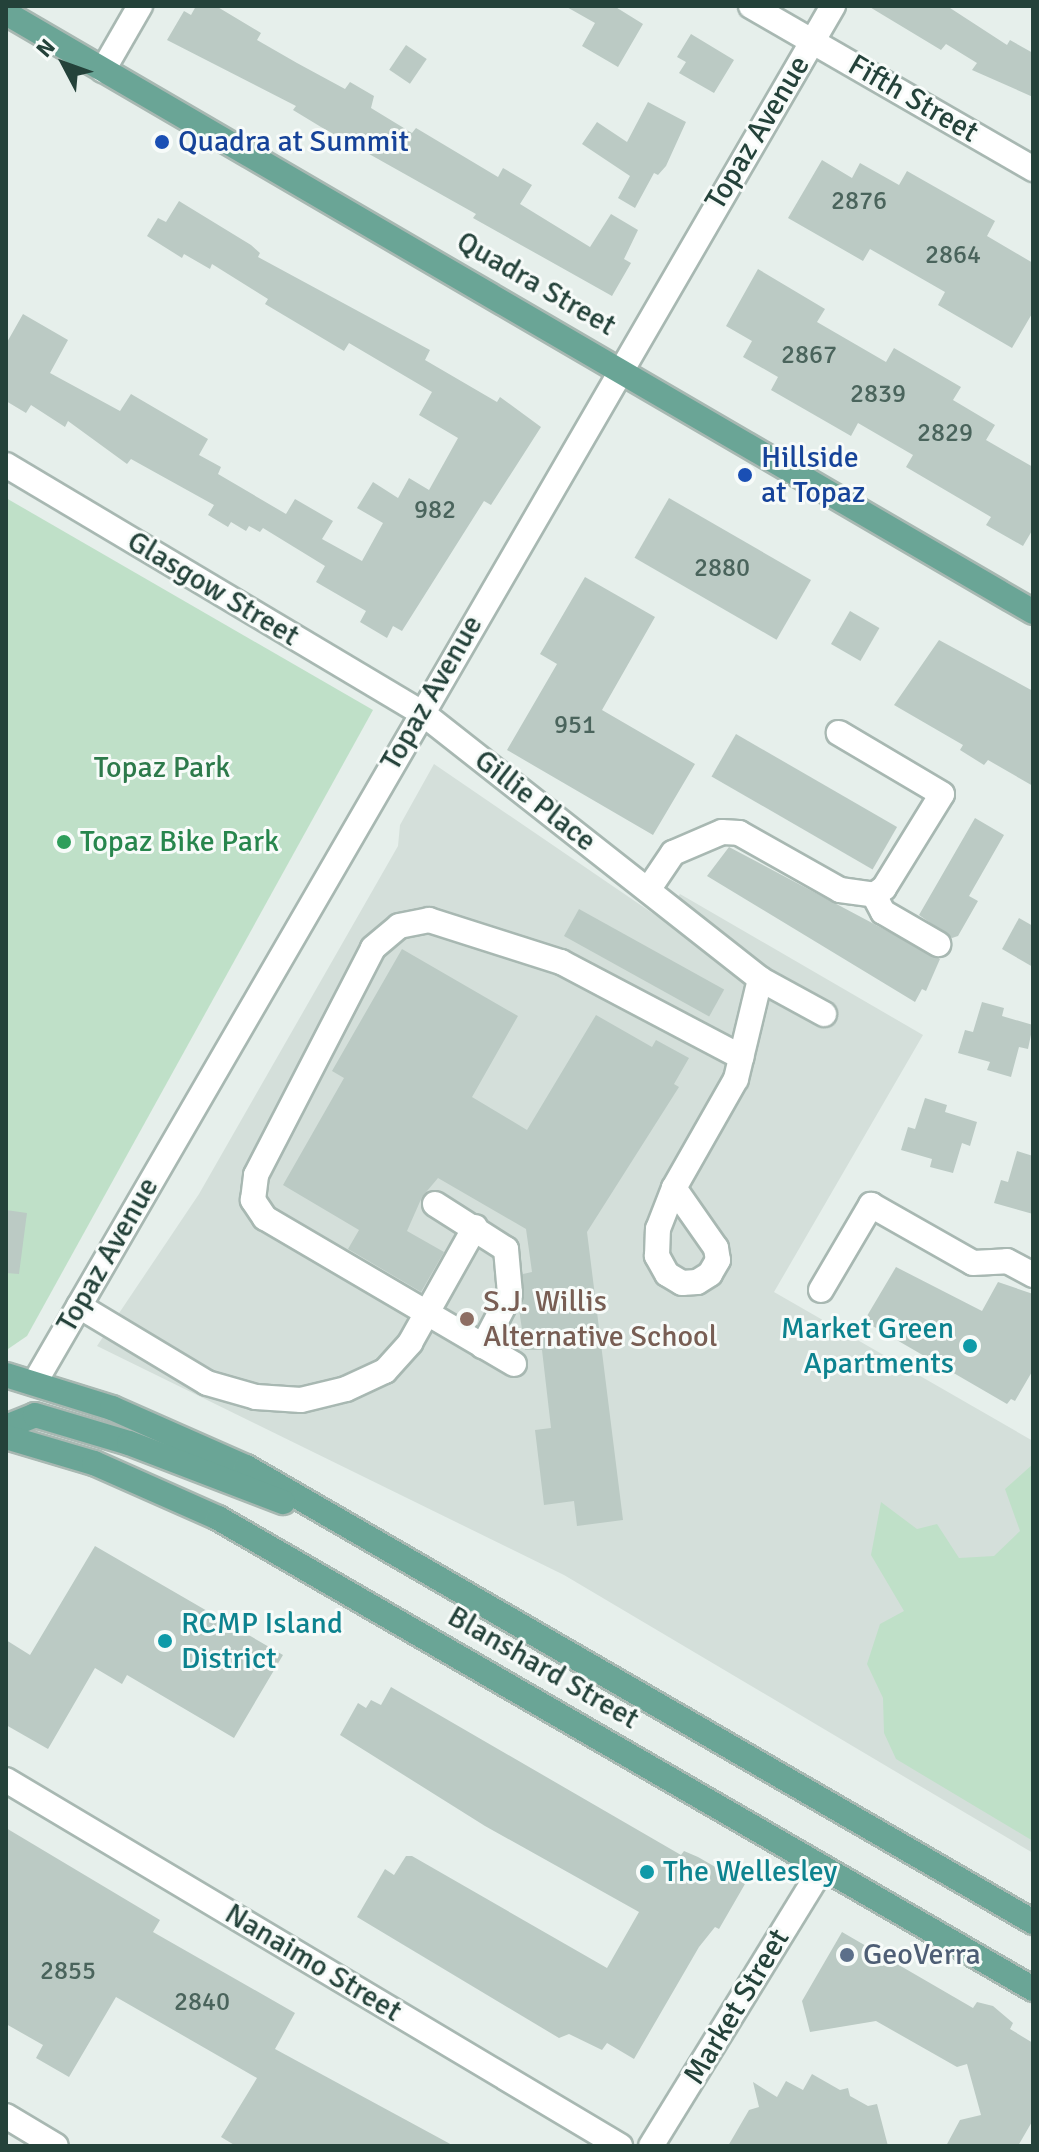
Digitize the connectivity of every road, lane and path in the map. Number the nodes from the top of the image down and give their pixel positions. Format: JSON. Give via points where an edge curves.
{"nodes":[{"id":1,"x":140,"y":6,"type":"edge"},
{"id":2,"x":751,"y":6,"type":"edge"},
{"id":3,"x":833,"y":6,"type":"edge"},
{"id":4,"x":6,"y":13,"type":"edge"},
{"id":5,"x":812,"y":41,"type":"junction"},
{"id":6,"x":103,"y":70,"type":"junction"},
{"id":7,"x":1033,"y":169,"type":"edge"},
{"id":8,"x":618,"y":368,"type":"junction"},
{"id":9,"x":6,"y":465,"type":"edge"},
{"id":10,"x":1033,"y":612,"type":"edge"},
{"id":11,"x":421,"y":712,"type":"junction"},
{"id":12,"x":839,"y":733,"type":"dead end"},
{"id":13,"x":648,"y":890,"type":"junction"},
{"id":14,"x":874,"y":895,"type":"junction"},
{"id":15,"x":938,"y":944,"type":"dead end"},
{"id":16,"x":760,"y":979,"type":"junction"},
{"id":17,"x":824,"y":1014,"type":"dead end"},
{"id":18,"x":741,"y":1057,"type":"junction"},
{"id":19,"x":674,"y":1188,"type":"dead end"},
{"id":20,"x":435,"y":1204,"type":"dead end"},
{"id":21,"x":475,"y":1227,"type":"junction"},
{"id":22,"x":1033,"y":1275,"type":"edge"},
{"id":23,"x":821,"y":1290,"type":"dead end"},
{"id":24,"x":79,"y":1306,"type":"junction"},
{"id":25,"x":427,"y":1313,"type":"junction"},
{"id":26,"x":483,"y":1346,"type":"junction"},
{"id":27,"x":514,"y":1364,"type":"dead end"},
{"id":28,"x":6,"y":1375,"type":"edge"},
{"id":29,"x":35,"y":1382,"type":"junction"},
{"id":30,"x":6,"y":1427,"type":"edge"},
{"id":31,"x":6,"y":1437,"type":"edge"},
{"id":32,"x":339,"y":1521,"type":"junction"},
{"id":33,"x":6,"y":1780,"type":"edge"},
{"id":34,"x":822,"y":1868,"type":"junction"},
{"id":35,"x":1033,"y":1922,"type":"edge"},
{"id":36,"x":1033,"y":1989,"type":"edge"},
{"id":37,"x":6,"y":2116,"type":"edge"},
{"id":38,"x":56,"y":2146,"type":"edge"},
{"id":39,"x":620,"y":2146,"type":"edge"},
{"id":40,"x":651,"y":2146,"type":"edge"}],
"edges":[{"from":1,"to":6,"type":"street"},
{"from":2,"to":5,"type":"street","name":"Fifth Street"},
{"from":3,"to":5,"type":"street","name":"Topaz Avenue"},
{"from":4,"to":6,"type":"main road","name":"Quadra Street"},
{"from":5,"to":7,"type":"street","name":"Fifth Street"},
{"from":5,"to":8,"type":"street","name":"Topaz Avenue"},
{"from":6,"to":8,"type":"main road","name":"Quadra Street"},
{"from":8,"to":10,"type":"main road","name":"Quadra Street"},
{"from":8,"to":11,"type":"street","name":"Topaz Avenue"},
{"from":9,"to":11,"type":"street","name":"Glasgow Street"},
{"from":11,"to":13,"type":"street","name":"Gillie Place"},
{"from":11,"to":24,"type":"street","name":"Topaz Avenue"},
{"from":12,"to":14,"type":"street","via":[[942,794],[893,880]]},
{"from":13,"to":14,"type":"street","via":[[673,853],[722,832],[739,833],[840,890]]},
{"from":13,"to":16,"type":"street","name":"Gillie Place"},
{"from":14,"to":15,"type":"street","via":[[883,912]]},
{"from":16,"to":17,"type":"street","name":"Gillie Place"},
{"from":16,"to":18,"type":"street"},
{"from":18,"to":19,"type":"street","via":[[736,1079]]},
{"from":18,"to":25,"type":"street","via":[[561,962],[429,920],[399,926],[373,948],[256,1175],[253,1200],[265,1218]]},
{"from":20,"to":21,"type":"street"},
{"from":21,"to":25,"type":"street"},
{"from":21,"to":26,"type":"street","via":[[506,1249],[510,1294]]},
{"from":22,"to":23,"type":"street","via":[[1007,1261],[973,1263],[871,1205]]},
{"from":24,"to":25,"type":"street","via":[[207,1383],[256,1397],[301,1400],[346,1389],[385,1371]]},
{"from":24,"to":29,"type":"street","name":"Topaz Avenue"},
{"from":25,"to":26,"type":"street"},
{"from":26,"to":27,"type":"street"},
{"from":28,"to":29,"type":"main road","name":"Blanshard Street"},
{"from":29,"to":32,"type":"main road","name":"Blanshard Street","via":[[187,1438]]},
{"from":30,"to":32,"type":"main road","via":[[35,1415],[129,1443]]},
{"from":31,"to":34,"type":"main road","name":"Blanshard Street","via":[[94,1463],[218,1518]]},
{"from":32,"to":35,"type":"main road","name":"Blanshard Street"},
{"from":33,"to":39,"type":"street","name":"Nanaimo Street"},
{"from":34,"to":36,"type":"main road","name":"Blanshard Street"},
{"from":34,"to":40,"type":"street","name":"Market Street"},
{"from":37,"to":38,"type":"street"}]}
